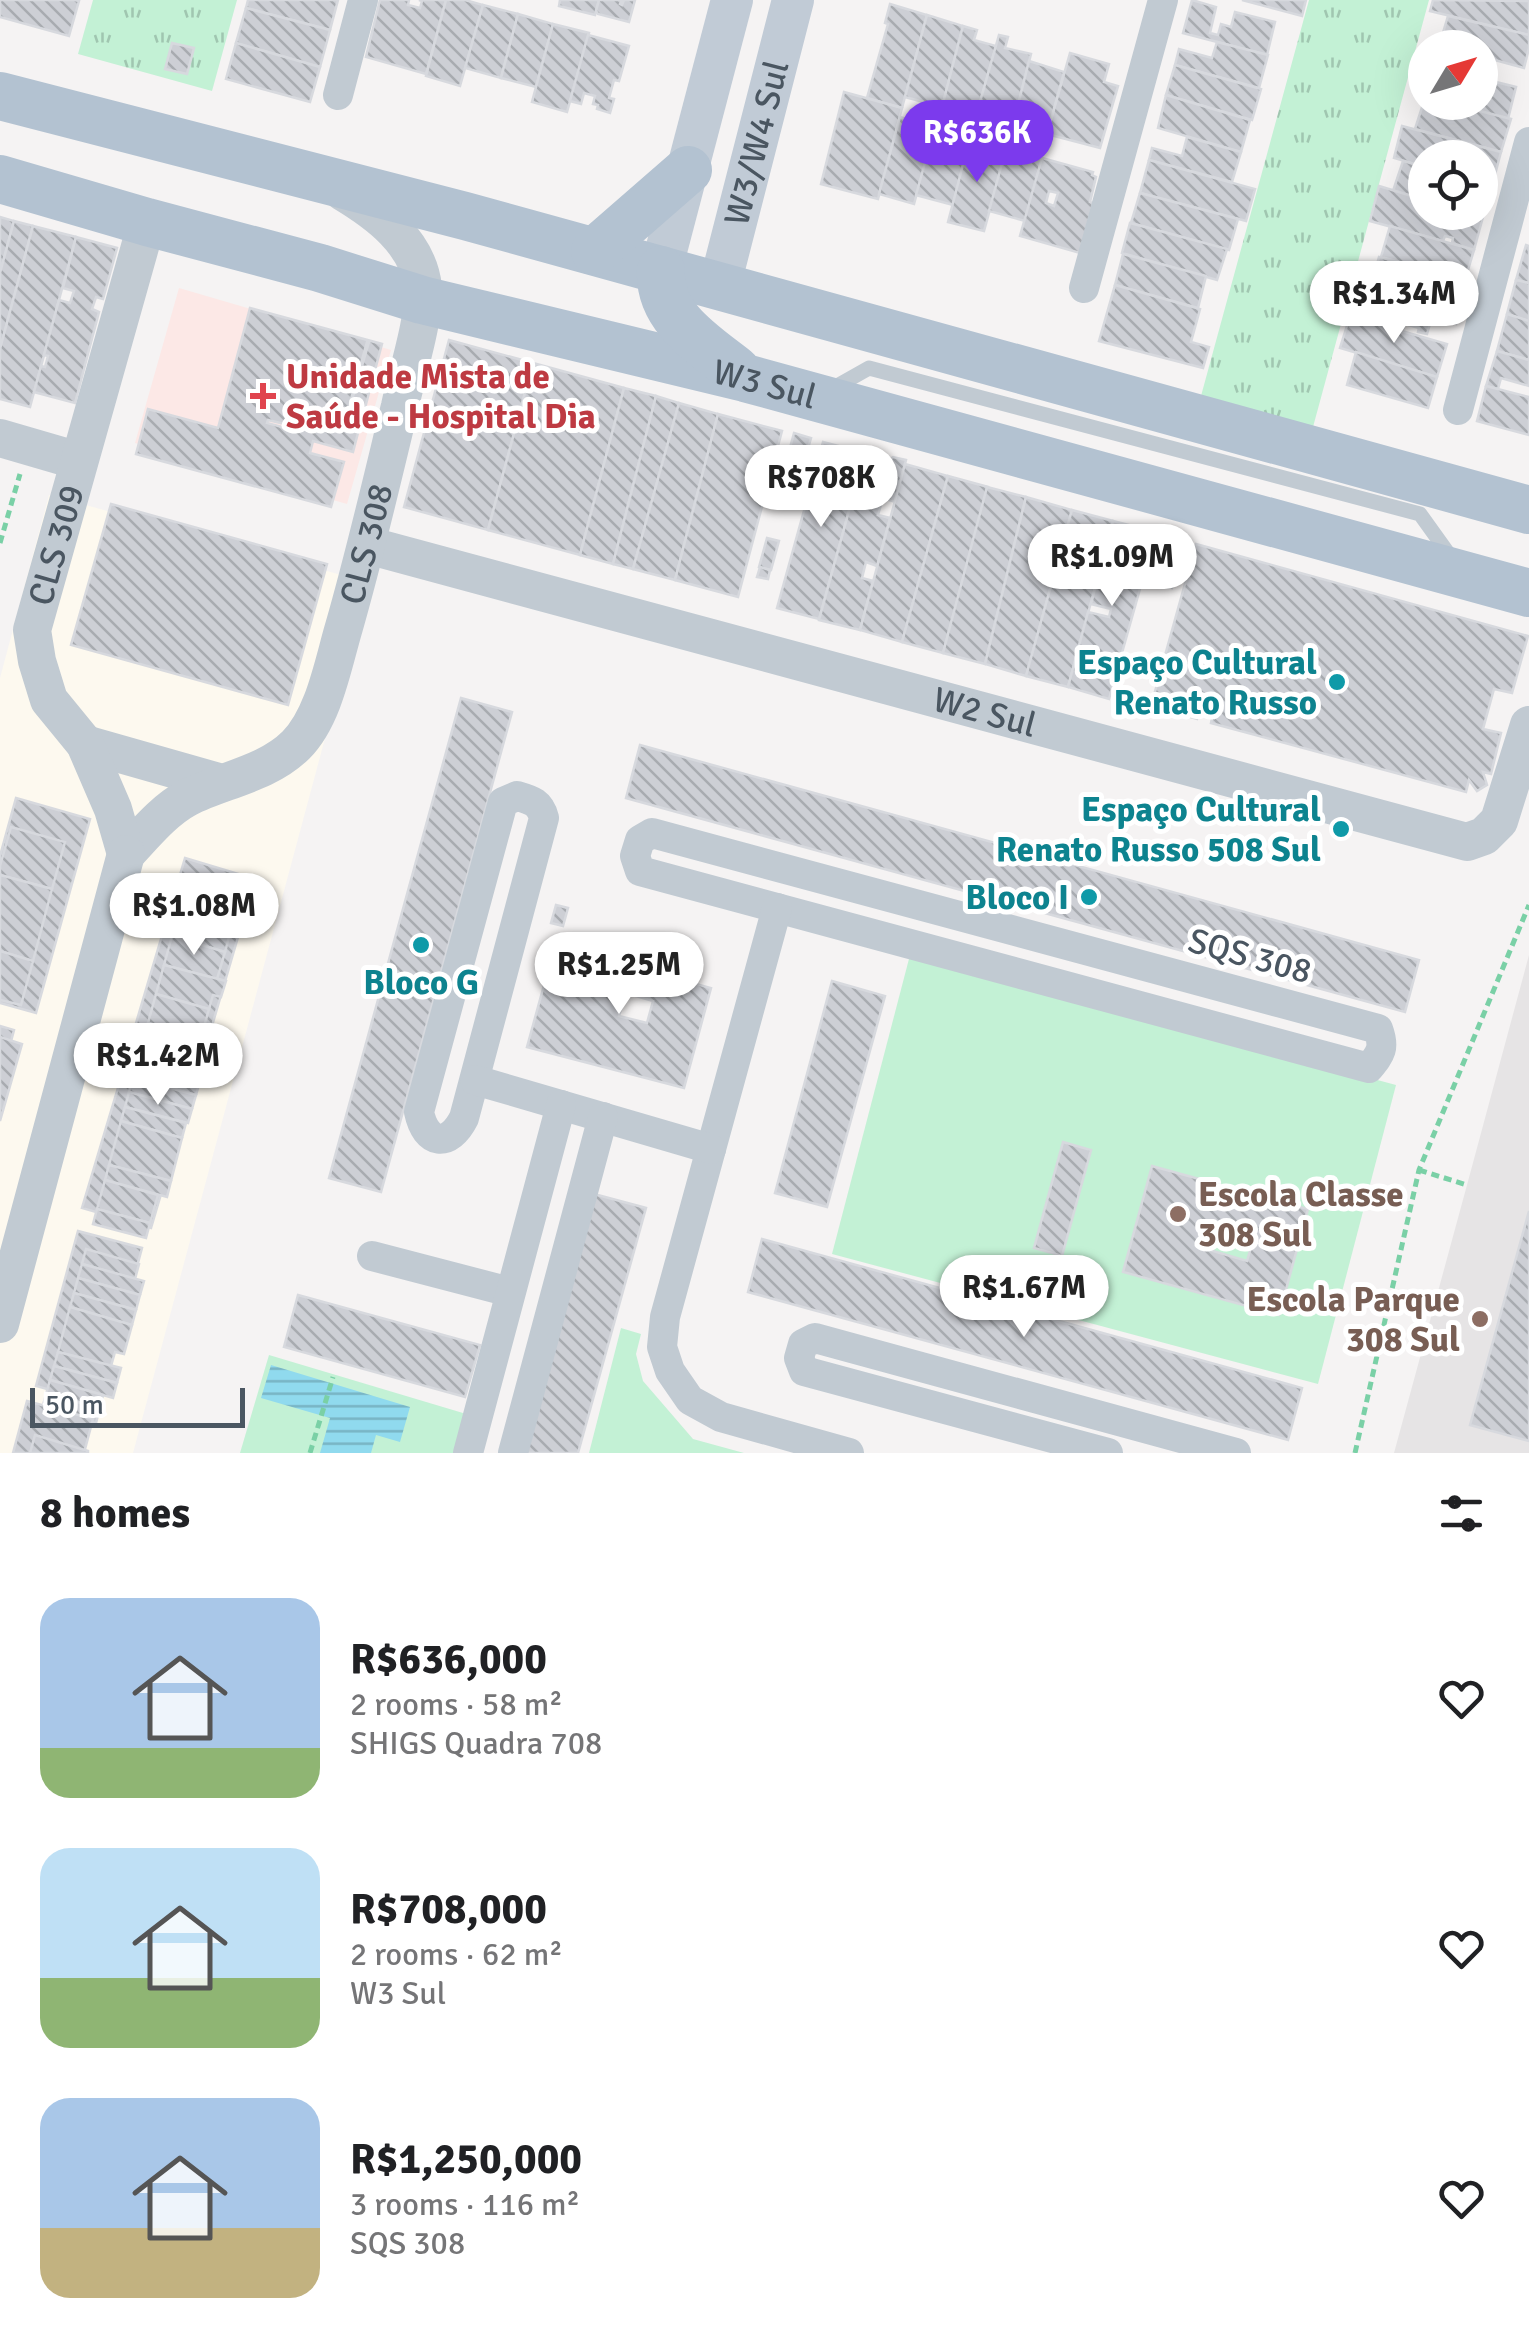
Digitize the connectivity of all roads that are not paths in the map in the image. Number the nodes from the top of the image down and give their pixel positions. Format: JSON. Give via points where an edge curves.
{"nodes":[{"id":1,"x":363,"y":0,"type":"edge"},
{"id":2,"x":732,"y":0,"type":"edge"},
{"id":3,"x":793,"y":0,"type":"edge"},
{"id":4,"x":1162,"y":0,"type":"edge"},
{"id":5,"x":338,"y":95,"type":"dead end"},
{"id":6,"x":0,"y":96,"type":"edge"},
{"id":7,"x":1529,"y":142,"type":"edge"},
{"id":8,"x":688,"y":170,"type":"junction"},
{"id":9,"x":317,"y":176,"type":"junction"},
{"id":10,"x":0,"y":179,"type":"edge"},
{"id":11,"x":147,"y":222,"type":"junction"},
{"id":12,"x":595,"y":251,"type":"junction"},
{"id":13,"x":661,"y":270,"type":"junction"},
{"id":14,"x":719,"y":288,"type":"junction"},
{"id":15,"x":1084,"y":288,"type":"dead end"},
{"id":16,"x":422,"y":300,"type":"junction"},
{"id":17,"x":746,"y":378,"type":"junction"},
{"id":18,"x":1458,"y":410,"type":"dead end"},
{"id":19,"x":14,"y":442,"type":"edge"},
{"id":20,"x":80,"y":460,"type":"junction"},
{"id":21,"x":1528,"y":510,"type":"edge"},
{"id":22,"x":368,"y":546,"type":"junction"},
{"id":23,"x":1529,"y":593,"type":"edge"},
{"id":24,"x":1526,"y":741,"type":"edge"},
{"id":25,"x":85,"y":744,"type":"junction"},
{"id":26,"x":222,"y":782,"type":"junction"},
{"id":27,"x":126,"y":854,"type":"junction"},
{"id":28,"x":777,"y":908,"type":"junction"},
{"id":29,"x":475,"y":1080,"type":"junction"},
{"id":30,"x":561,"y":1105,"type":"junction"},
{"id":31,"x":603,"y":1118,"type":"junction"},
{"id":32,"x":712,"y":1149,"type":"junction"},
{"id":33,"x":372,"y":1256,"type":"dead end"},
{"id":34,"x":510,"y":1292,"type":"junction"},
{"id":35,"x":0,"y":1324,"type":"edge"},
{"id":36,"x":468,"y":1453,"type":"edge"},
{"id":37,"x":513,"y":1453,"type":"edge"},
{"id":38,"x":849,"y":1453,"type":"edge"},
{"id":39,"x":1107,"y":1453,"type":"edge"},
{"id":40,"x":1236,"y":1453,"type":"edge"}],
"edges":[{"from":1,"to":5,"type":"street"},
{"from":2,"to":8,"type":"main road","name":"W3/W4 Sul"},
{"from":3,"to":14,"type":"main road","name":"W3/W4 Sul"},
{"from":4,"to":15,"type":"street"},
{"from":6,"to":9,"type":"main road"},
{"from":7,"to":18,"type":"street"},
{"from":8,"to":12,"type":"main road"},
{"from":8,"to":13,"type":"main road","name":"W3/W4 Sul"},
{"from":9,"to":12,"type":"main road"},
{"from":9,"to":16,"type":"street","name":"CLS 308","via":[[401,236],[420,274]]},
{"from":10,"to":11,"type":"main road","name":"W3 Sul"},
{"from":11,"to":16,"type":"main road","name":"W3 Sul"},
{"from":11,"to":20,"type":"street","name":"CLS 309"},
{"from":12,"to":13,"type":"main road"},
{"from":13,"to":14,"type":"main road"},
{"from":13,"to":17,"type":"main road","via":[[663,296],[676,317]]},
{"from":14,"to":21,"type":"main road"},
{"from":16,"to":17,"type":"main road","name":"W3 Sul"},
{"from":16,"to":22,"type":"street","name":"CLS 308"},
{"from":17,"to":23,"type":"main road","name":"W3 Sul"},
{"from":19,"to":20,"type":"street"},
{"from":20,"to":25,"type":"street","name":"CLS 309","via":[[32,630],[49,700]]},
{"from":22,"to":24,"type":"street","name":"W2 Sul","via":[[1467,842],[1499,821]]},
{"from":22,"to":26,"type":"street","name":"CLS 308","via":[[309,728],[283,756]]},
{"from":25,"to":26,"type":"street"},
{"from":25,"to":27,"type":"street","name":"CLS 309"},
{"from":26,"to":27,"type":"street","name":"CLS 308","via":[[184,800]]},
{"from":27,"to":35,"type":"street"},
{"from":28,"to":28,"type":"street","name":"SQS 308","via":[[1368,1068],[1383,1042],[1378,1030],[1340,1019],[652,833],[640,840],[640,871]]},
{"from":28,"to":32,"type":"street"},
{"from":29,"to":29,"type":"street","via":[[544,818],[535,801],[517,796],[504,802],[419,1112],[433,1137],[457,1133]]},
{"from":29,"to":30,"type":"street"},
{"from":30,"to":31,"type":"street"},
{"from":30,"to":34,"type":"street"},
{"from":31,"to":32,"type":"street"},
{"from":31,"to":37,"type":"street"},
{"from":32,"to":38,"type":"street","via":[[665,1318],[662,1348],[670,1370],[690,1400],[721,1417]]},
{"from":33,"to":34,"type":"street"},
{"from":34,"to":36,"type":"street"},
{"from":39,"to":40,"type":"street","via":[[804,1371],[803,1344],[815,1338]]}]}
